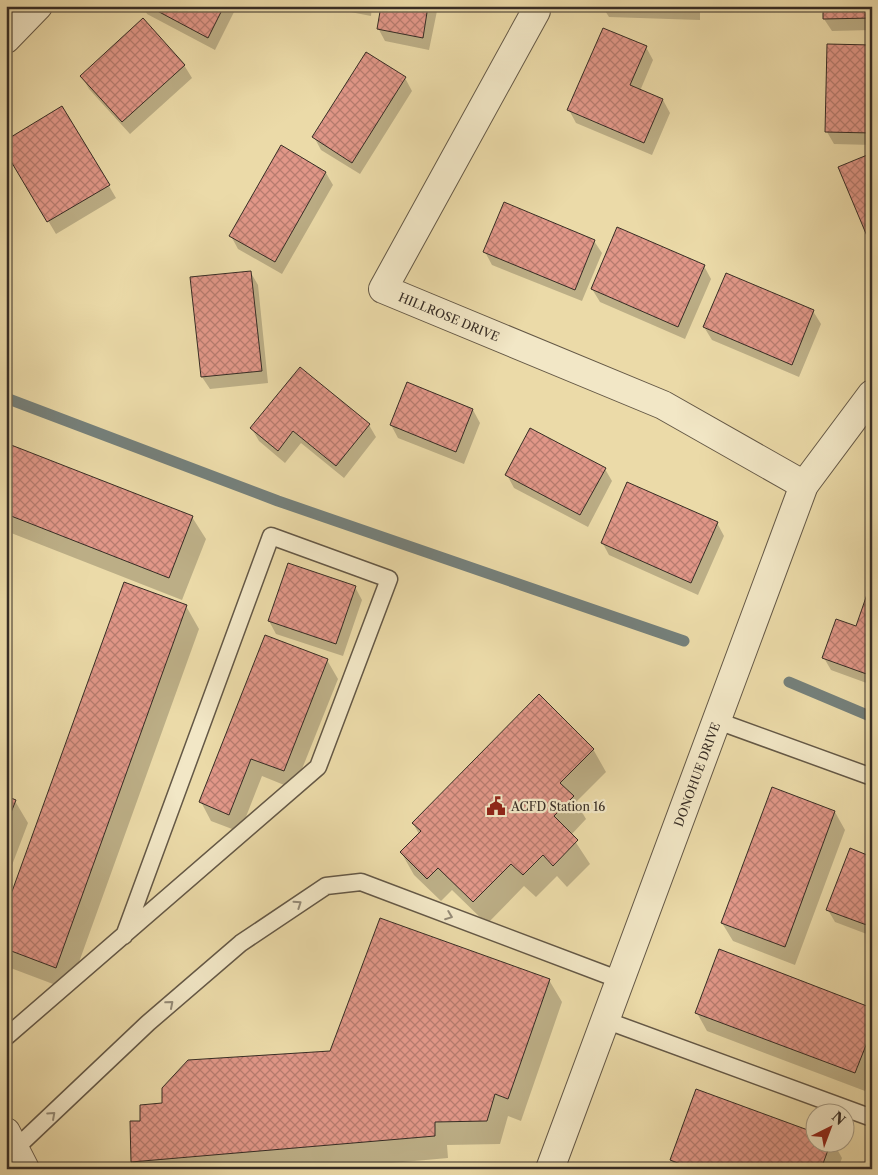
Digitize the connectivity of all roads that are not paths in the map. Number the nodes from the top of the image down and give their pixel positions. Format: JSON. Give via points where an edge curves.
{"nodes":[{"id":1,"x":38,"y":6,"type":"edge"},
{"id":2,"x":536,"y":6,"type":"edge"},
{"id":3,"x":6,"y":39,"type":"edge"},
{"id":4,"x":872,"y":394,"type":"edge"},
{"id":5,"x":804,"y":485,"type":"junction"},
{"id":6,"x":715,"y":720,"type":"junction"},
{"id":7,"x":872,"y":776,"type":"edge"},
{"id":8,"x":124,"y":936,"type":"junction"},
{"id":9,"x":620,"y":980,"type":"junction"},
{"id":10,"x":605,"y":1020,"type":"junction"},
{"id":11,"x":6,"y":1037,"type":"edge"},
{"id":12,"x":872,"y":1118,"type":"edge"},
{"id":13,"x":16,"y":1150,"type":"edge"},
{"id":14,"x":550,"y":1169,"type":"edge"}],
"edges":[{"from":1,"to":3,"type":"street"},
{"from":2,"to":5,"type":"street","name":"HILLROSE DRIVE","via":[[383,289],[663,405]]},
{"from":4,"to":5,"type":"street","name":"DONOHUE DRIVE"},
{"from":5,"to":6,"type":"street","name":"DONOHUE DRIVE"},
{"from":6,"to":7,"type":"lane"},
{"from":6,"to":9,"type":"street","name":"DONOHUE DRIVE"},
{"from":8,"to":8,"type":"lane","via":[[318,767],[389,579],[271,536]]},
{"from":8,"to":11,"type":"lane"},
{"from":9,"to":10,"type":"street","name":"DONOHUE DRIVE"},
{"from":13,"to":9,"type":"lane","one_way":true,"via":[[148,1023],[241,943],[326,886],[361,882]]},
{"from":10,"to":12,"type":"lane"},
{"from":10,"to":14,"type":"street","name":"DONOHUE DRIVE"}]}
